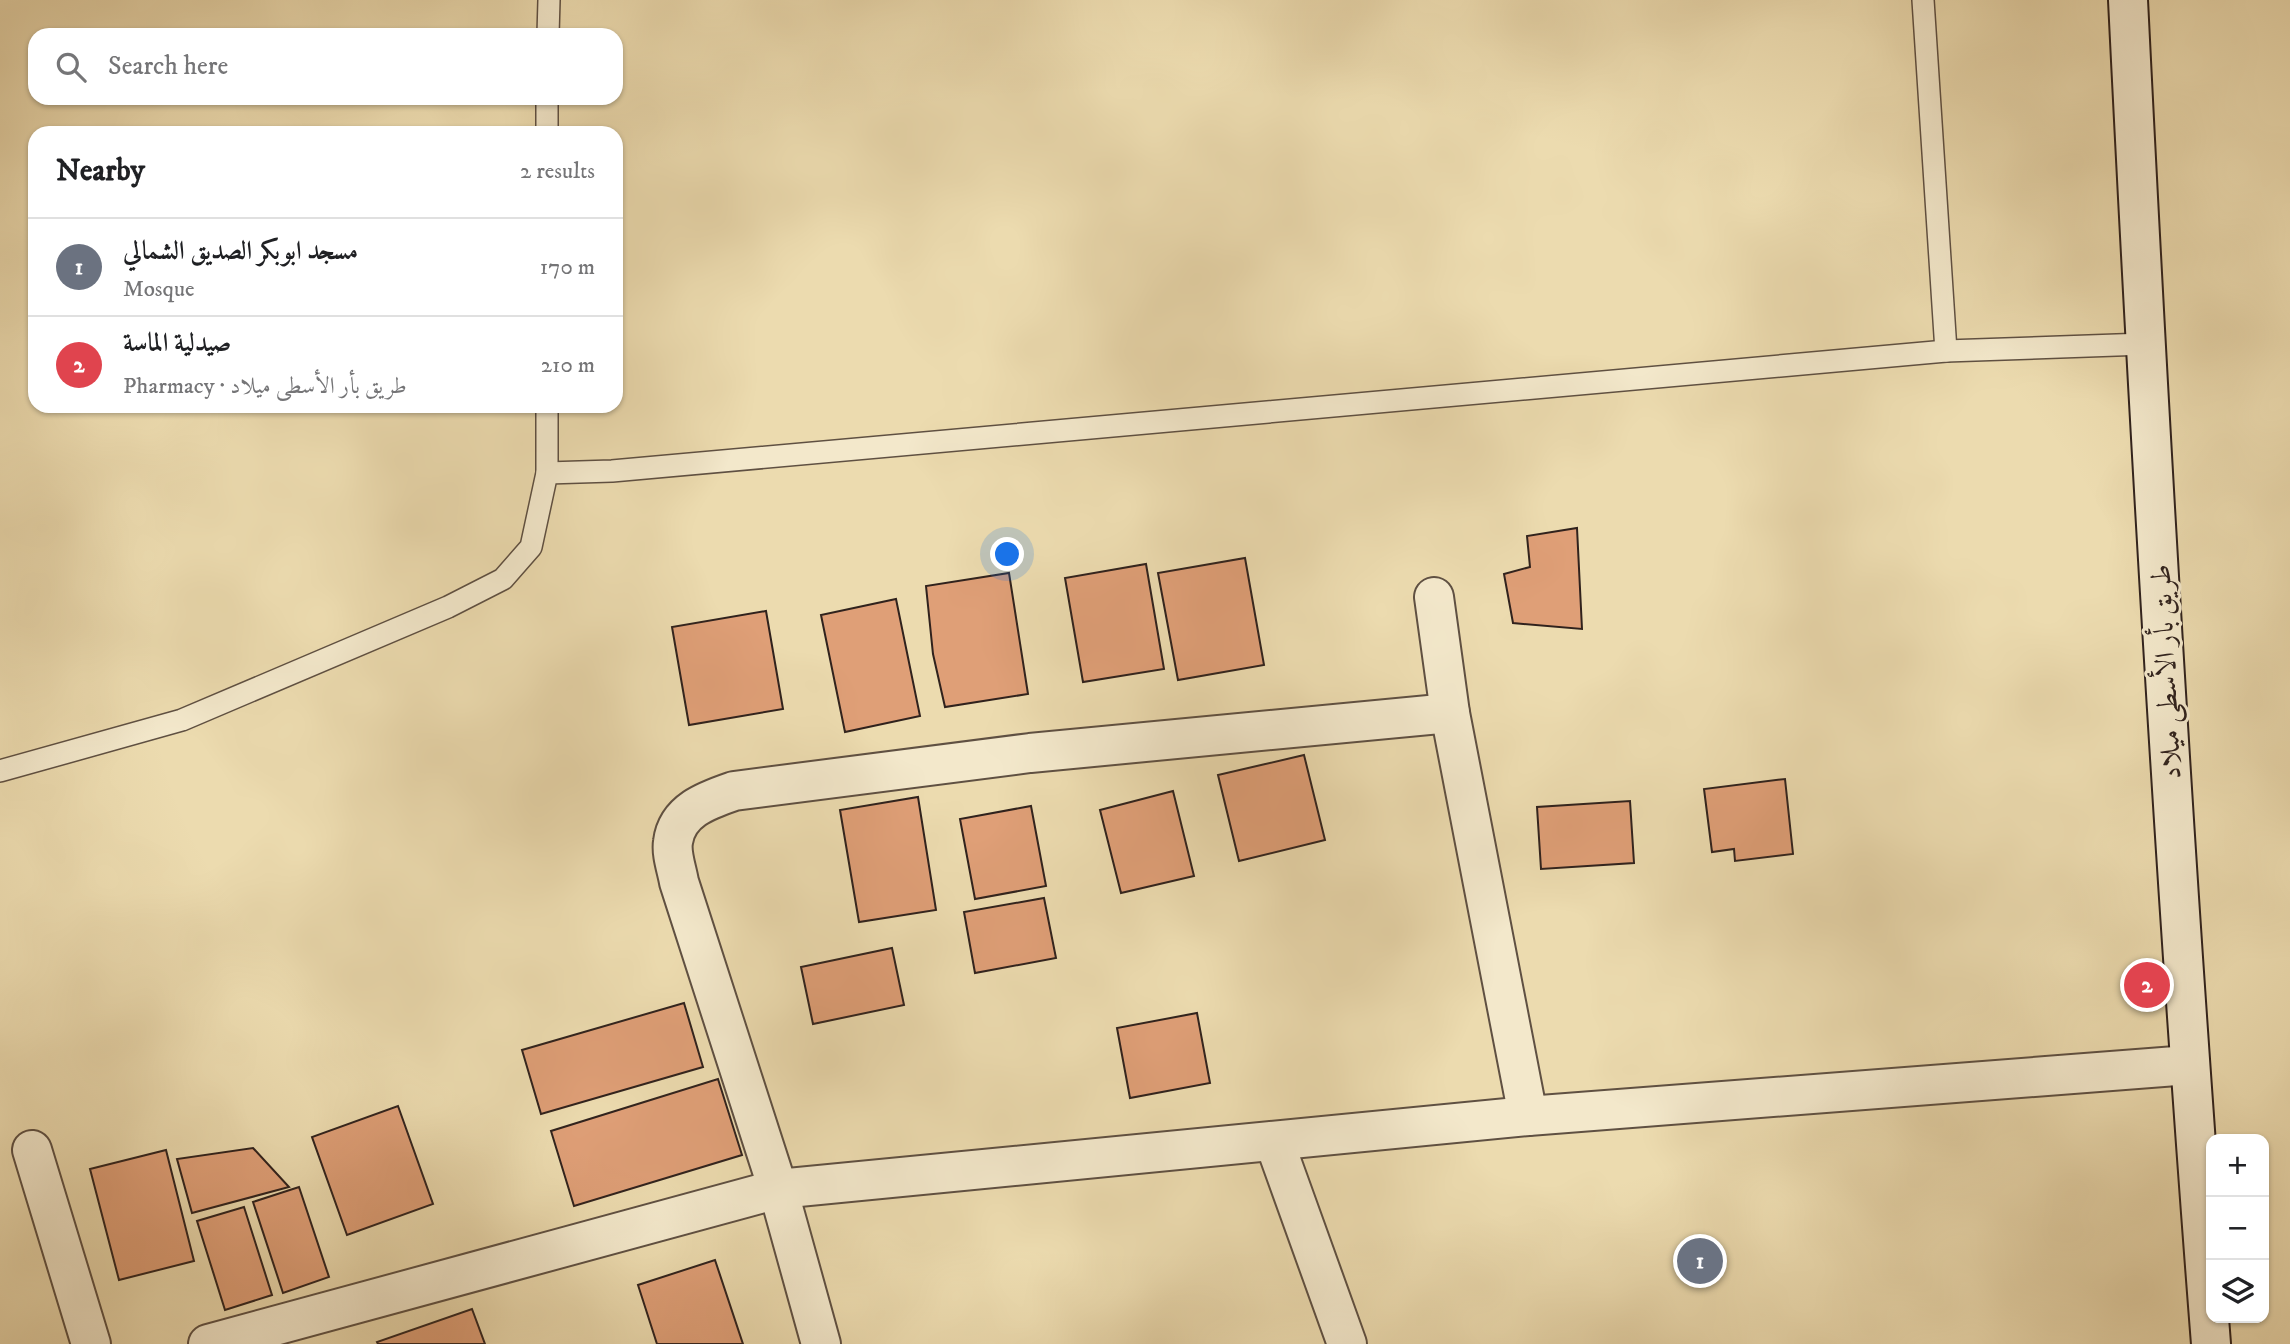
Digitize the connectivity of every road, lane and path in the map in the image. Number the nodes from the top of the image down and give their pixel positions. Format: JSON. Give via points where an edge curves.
{"nodes":[{"id":1,"x":549,"y":0,"type":"edge"},
{"id":2,"x":1923,"y":0,"type":"edge"},
{"id":3,"x":2128,"y":0,"type":"edge"},
{"id":4,"x":548,"y":28,"type":"edge"},
{"id":5,"x":547,"y":105,"type":"edge"},
{"id":6,"x":547,"y":126,"type":"edge"},
{"id":7,"x":2145,"y":344,"type":"junction"},
{"id":8,"x":1946,"y":351,"type":"junction"},
{"id":9,"x":547,"y":413,"type":"edge"},
{"id":10,"x":547,"y":473,"type":"junction"},
{"id":11,"x":1434,"y":597,"type":"dead end"},
{"id":12,"x":1450,"y":713,"type":"junction"},
{"id":13,"x":0,"y":771,"type":"edge"},
{"id":14,"x":2189,"y":1065,"type":"junction"},
{"id":15,"x":1528,"y":1116,"type":"junction"},
{"id":16,"x":1274,"y":1141,"type":"junction"},
{"id":17,"x":32,"y":1150,"type":"dead end"},
{"id":18,"x":778,"y":1189,"type":"junction"},
{"id":19,"x":91,"y":1344,"type":"edge"},
{"id":20,"x":208,"y":1344,"type":"edge"},
{"id":21,"x":821,"y":1344,"type":"edge"},
{"id":22,"x":1347,"y":1344,"type":"edge"},
{"id":23,"x":2211,"y":1344,"type":"edge"}],
"edges":[{"from":1,"to":4,"type":"lane"},
{"from":2,"to":8,"type":"lane"},
{"from":3,"to":7,"type":"street","name":"طريق بأر الأسطى ميلاد"},
{"from":5,"to":6,"type":"lane"},
{"from":7,"to":8,"type":"lane"},
{"from":7,"to":14,"type":"street","name":"طريق بأر الأسطى ميلاد"},
{"from":8,"to":10,"type":"lane","via":[[612,471]]},
{"from":9,"to":10,"type":"lane"},
{"from":10,"to":13,"type":"lane","via":[[531,547],[503,579],[448,607],[182,720]]},
{"from":11,"to":12,"type":"street"},
{"from":12,"to":15,"type":"street"},
{"from":12,"to":18,"type":"street","via":[[1030,752],[734,791],[704,802],[683,817],[673,843],[679,882]]},
{"from":14,"to":15,"type":"street"},
{"from":14,"to":23,"type":"street","name":"طريق بأر الأسطى ميلاد"},
{"from":15,"to":16,"type":"street"},
{"from":16,"to":18,"type":"street"},
{"from":16,"to":22,"type":"street"},
{"from":17,"to":19,"type":"street"},
{"from":18,"to":20,"type":"street"},
{"from":18,"to":21,"type":"street"}]}
